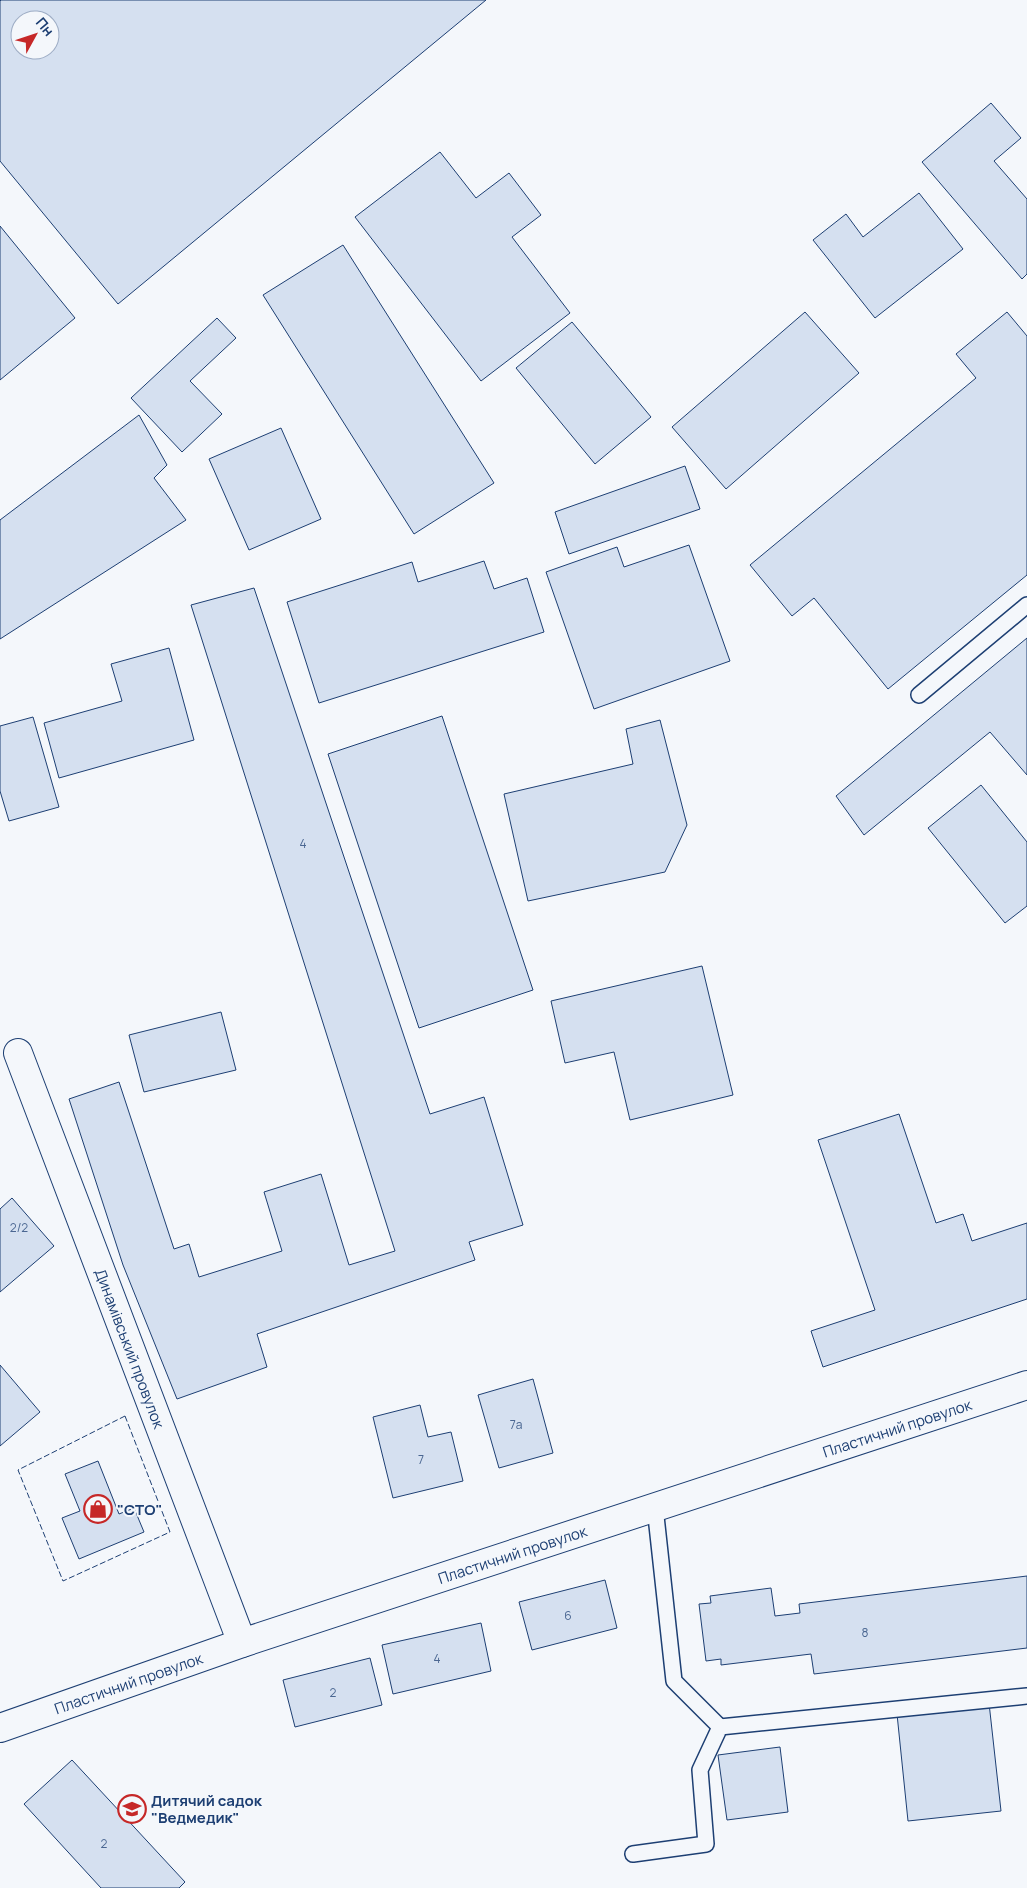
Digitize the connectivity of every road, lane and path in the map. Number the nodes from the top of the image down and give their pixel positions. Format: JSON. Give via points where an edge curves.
{"nodes":[{"id":1,"x":1027,"y":605,"type":"edge"},
{"id":2,"x":919,"y":695,"type":"dead end"},
{"id":3,"x":18,"y":1054,"type":"dead end"},
{"id":4,"x":1027,"y":1385,"type":"edge"},
{"id":5,"x":655,"y":1507,"type":"junction"},
{"id":6,"x":242,"y":1643,"type":"junction"},
{"id":7,"x":1027,"y":1696,"type":"edge"},
{"id":8,"x":720,"y":1727,"type":"junction"},
{"id":9,"x":0,"y":1728,"type":"edge"},
{"id":10,"x":633,"y":1854,"type":"dead end"}],
"edges":[{"from":1,"to":2,"type":"lane"},
{"from":3,"to":6,"type":"street","name":"Динамівський провулок"},
{"from":4,"to":5,"type":"street","name":"Пластичний провулок"},
{"from":5,"to":6,"type":"street","name":"Пластичний провулок"},
{"from":5,"to":8,"type":"lane","via":[[674,1681]]},
{"from":6,"to":9,"type":"street","name":"Пластичний провулок"},
{"from":7,"to":8,"type":"lane"},
{"from":8,"to":10,"type":"lane","via":[[700,1770],[706,1844]]}]}
